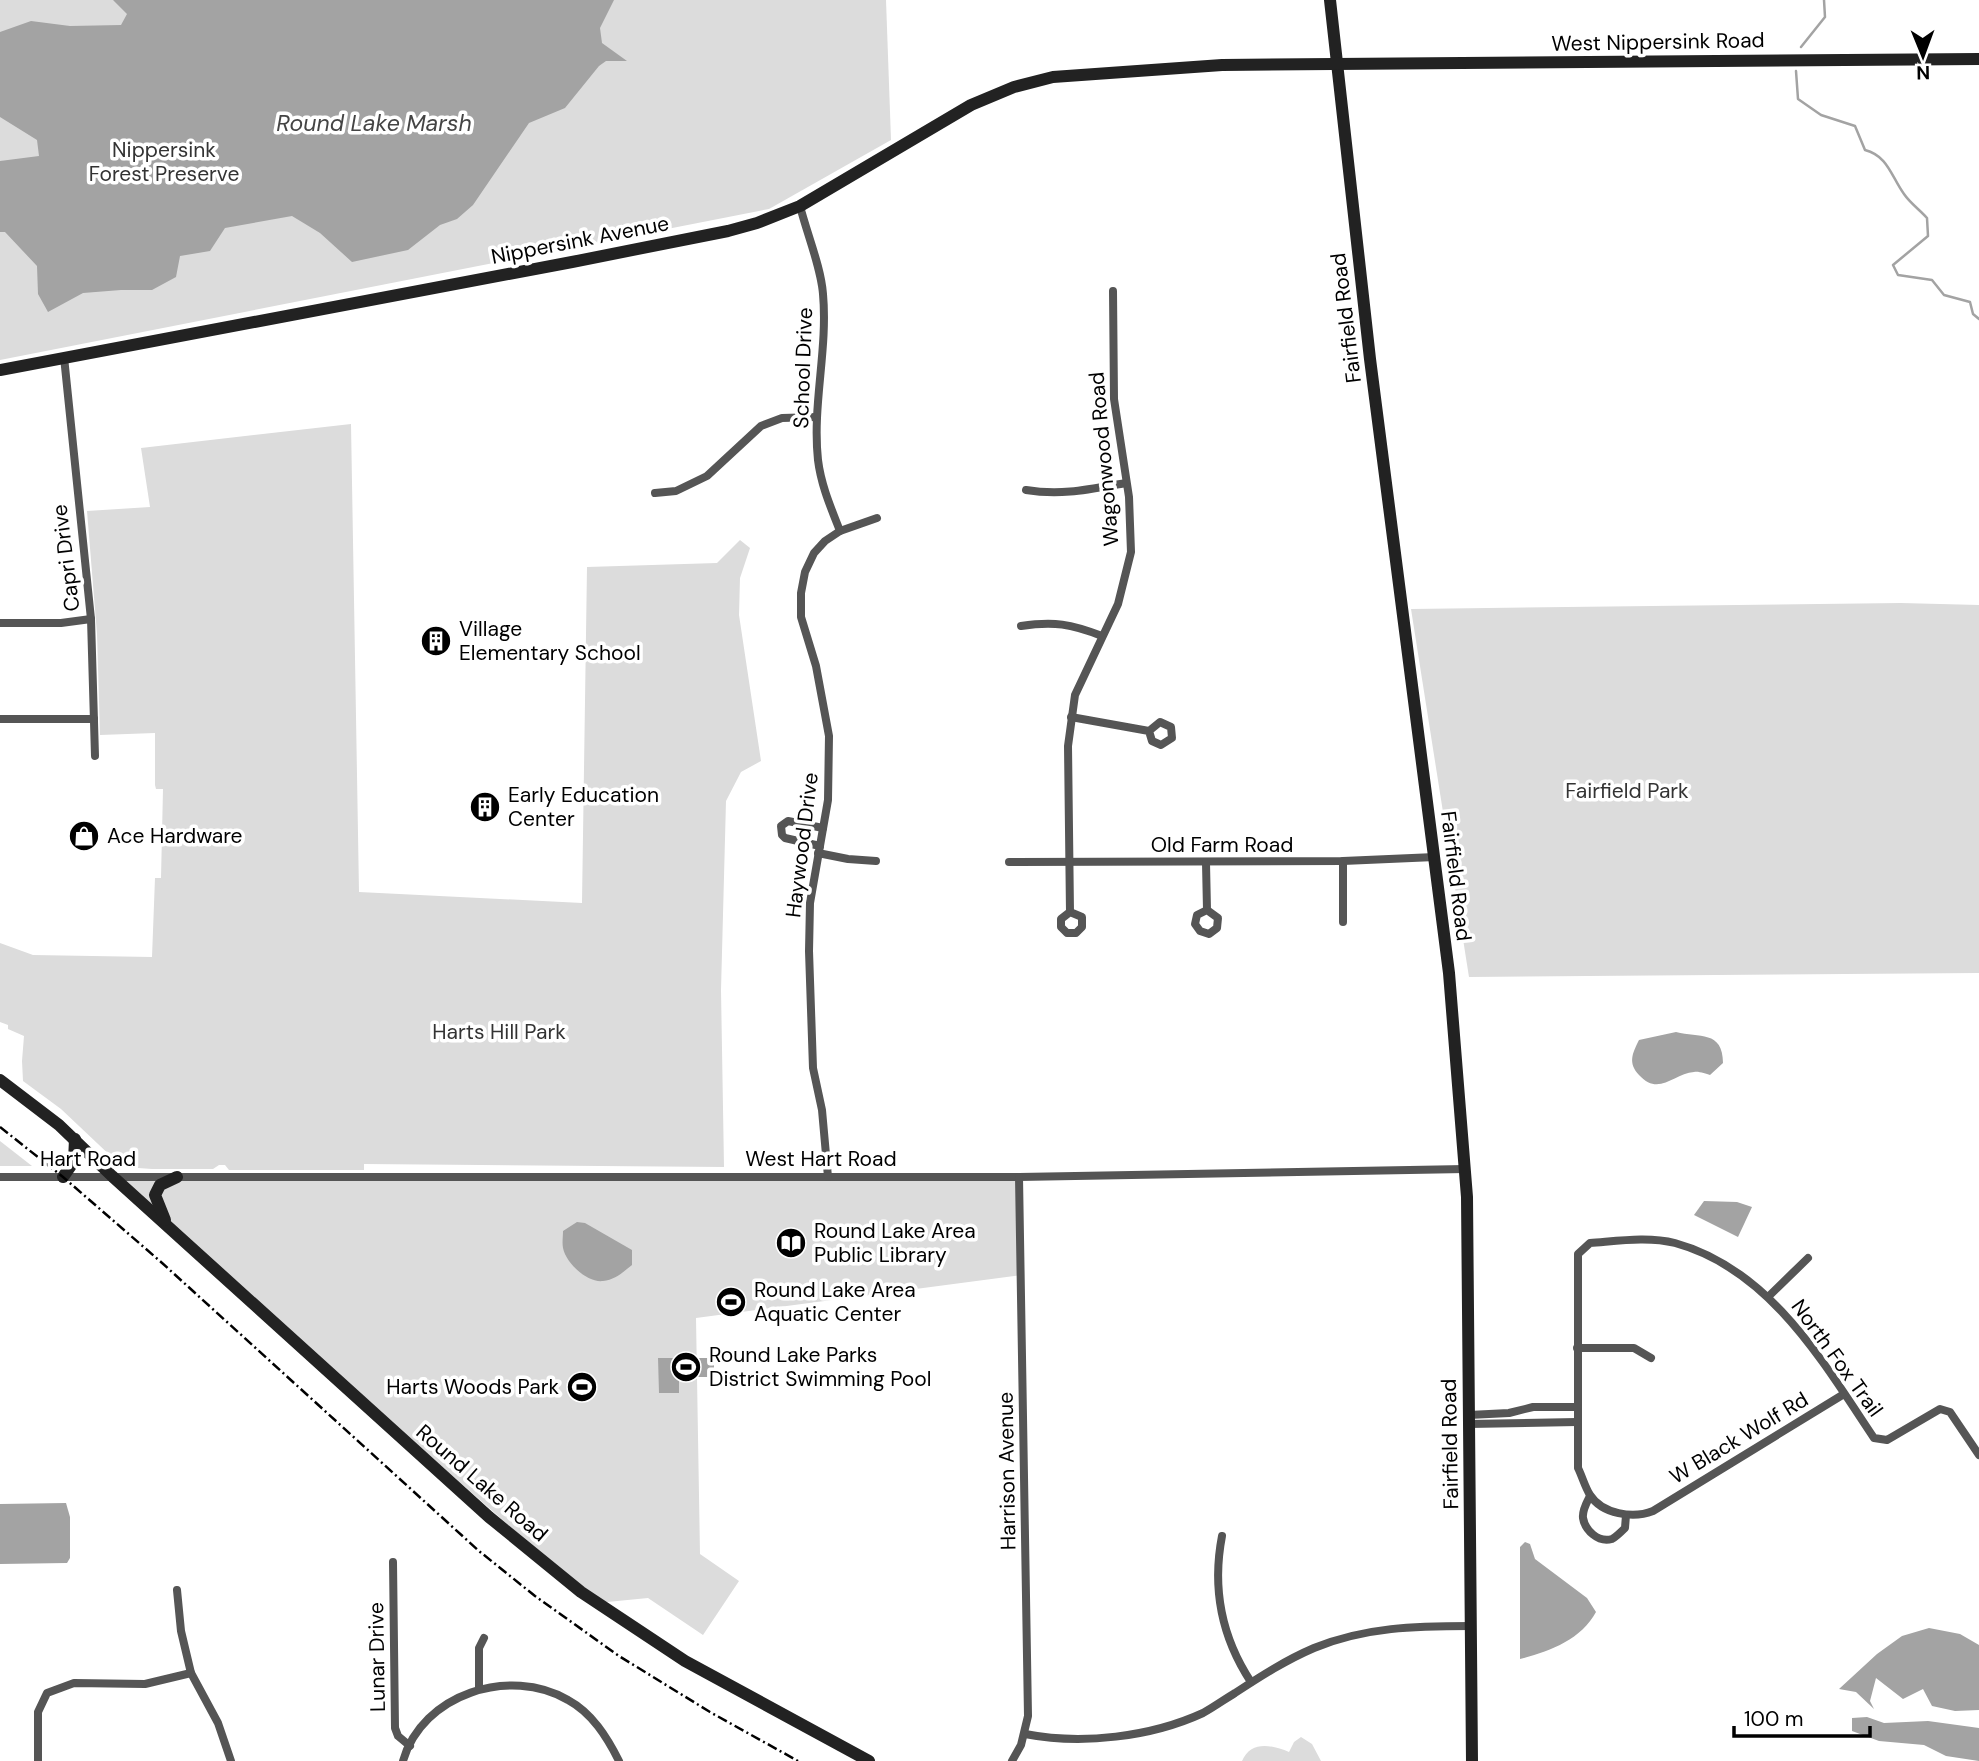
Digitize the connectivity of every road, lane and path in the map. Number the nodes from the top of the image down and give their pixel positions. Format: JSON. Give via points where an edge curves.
{"nodes":[{"id":1,"x":1330,"y":0,"type":"edge"},
{"id":2,"x":1979,"y":59,"type":"edge"},
{"id":3,"x":1337,"y":64,"type":"junction"},
{"id":4,"x":1137,"y":70,"type":"joint"},
{"id":5,"x":800,"y":206,"type":"junction"},
{"id":6,"x":1113,"y":291,"type":"dead end"},
{"id":7,"x":64,"y":357,"type":"junction"},
{"id":8,"x":0,"y":370,"type":"edge"},
{"id":9,"x":817,"y":417,"type":"junction"},
{"id":10,"x":1126,"y":483,"type":"junction"},
{"id":11,"x":1026,"y":490,"type":"dead end"},
{"id":12,"x":655,"y":493,"type":"dead end"},
{"id":13,"x":877,"y":518,"type":"dead end"},
{"id":14,"x":840,"y":531,"type":"junction"},
{"id":15,"x":91,"y":619,"type":"junction"},
{"id":16,"x":0,"y":623,"type":"edge"},
{"id":17,"x":1021,"y":625,"type":"dead end"},
{"id":18,"x":1102,"y":636,"type":"junction"},
{"id":19,"x":1071,"y":717,"type":"junction"},
{"id":20,"x":0,"y":719,"type":"edge"},
{"id":21,"x":94,"y":719,"type":"junction"},
{"id":22,"x":1149,"y":731,"type":"dead end"},
{"id":23,"x":95,"y":756,"type":"dead end"},
{"id":24,"x":823,"y":828,"type":"junction"},
{"id":25,"x":819,"y":849,"type":"junction"},
{"id":26,"x":1435,"y":857,"type":"junction"},
{"id":27,"x":876,"y":861,"type":"dead end"},
{"id":28,"x":1343,"y":861,"type":"junction"},
{"id":29,"x":1009,"y":862,"type":"dead end"},
{"id":30,"x":1069,"y":863,"type":"junction"},
{"id":31,"x":1206,"y":863,"type":"junction"},
{"id":32,"x":1207,"y":910,"type":"dead end"},
{"id":33,"x":1070,"y":912,"type":"dead end"},
{"id":34,"x":1343,"y":922,"type":"dead end"},
{"id":35,"x":0,"y":1080,"type":"edge"},
{"id":36,"x":75,"y":1139,"type":"junction"},
{"id":37,"x":1465,"y":1169,"type":"junction"},
{"id":38,"x":111,"y":1176,"type":"junction"},
{"id":39,"x":0,"y":1177,"type":"edge"},
{"id":40,"x":63,"y":1177,"type":"junction"},
{"id":41,"x":177,"y":1177,"type":"junction"},
{"id":42,"x":828,"y":1177,"type":"junction"},
{"id":43,"x":1019,"y":1177,"type":"junction"},
{"id":44,"x":168,"y":1227,"type":"junction"},
{"id":45,"x":1808,"y":1258,"type":"dead end"},
{"id":46,"x":1769,"y":1296,"type":"junction"},
{"id":47,"x":1577,"y":1348,"type":"junction"},
{"id":48,"x":1651,"y":1358,"type":"dead end"},
{"id":49,"x":1844,"y":1394,"type":"junction"},
{"id":50,"x":1577,"y":1407,"type":"junction"},
{"id":51,"x":1469,"y":1419,"type":"junction"},
{"id":52,"x":1577,"y":1425,"type":"junction"},
{"id":53,"x":1979,"y":1455,"type":"edge"},
{"id":54,"x":1590,"y":1496,"type":"junction"},
{"id":55,"x":1626,"y":1515,"type":"junction"},
{"id":56,"x":1222,"y":1535,"type":"dead end"},
{"id":57,"x":393,"y":1562,"type":"dead end"},
{"id":58,"x":177,"y":1590,"type":"dead end"},
{"id":59,"x":1471,"y":1626,"type":"junction"},
{"id":60,"x":484,"y":1637,"type":"dead end"},
{"id":61,"x":191,"y":1673,"type":"junction"},
{"id":62,"x":1251,"y":1682,"type":"junction"},
{"id":63,"x":479,"y":1688,"type":"junction"},
{"id":64,"x":1026,"y":1734,"type":"junction"},
{"id":65,"x":410,"y":1745,"type":"junction"},
{"id":66,"x":38,"y":1761,"type":"edge"},
{"id":67,"x":231,"y":1761,"type":"edge"},
{"id":68,"x":403,"y":1761,"type":"edge"},
{"id":69,"x":619,"y":1761,"type":"edge"},
{"id":70,"x":869,"y":1761,"type":"edge"},
{"id":71,"x":1012,"y":1761,"type":"edge"},
{"id":72,"x":1472,"y":1761,"type":"edge"}],
"edges":[{"from":1,"to":3,"type":"street","name":"Fairfield Road"},
{"from":2,"to":3,"type":"street","name":"West Nippersink Road"},
{"from":3,"to":4,"type":"street","name":"West Nippersink Road"},
{"from":3,"to":26,"type":"street","name":"Fairfield Road"},
{"from":4,"to":5,"type":"street","name":"Nippersink Avenue","via":[[1053,77],[1014,87],[971,105]]},
{"from":5,"to":7,"type":"street","name":"Nippersink Avenue","via":[[728,231]]},
{"from":5,"to":9,"type":"street","name":"School Drive","via":[[823,292]]},
{"from":6,"to":10,"type":"street","name":"Wagonwood Road","via":[[1114,399]]},
{"from":7,"to":8,"type":"street","name":"Nippersink Avenue"},
{"from":7,"to":15,"type":"street","name":"Capri Drive"},
{"from":9,"to":12,"type":"street","via":[[782,418],[761,426],[707,476],[676,491]]},
{"from":9,"to":14,"type":"street","name":"School Drive","via":[[823,487]]},
{"from":10,"to":11,"type":"street","via":[[1068,493]]},
{"from":10,"to":18,"type":"street","name":"Wagonwood Road","via":[[1132,526],[1129,567]]},
{"from":13,"to":14,"type":"street","name":"Haywood Drive"},
{"from":14,"to":24,"type":"street","name":"Haywood Drive","via":[[814,553],[801,593],[801,617],[817,666],[829,736]]},
{"from":15,"to":16,"type":"street"},
{"from":15,"to":21,"type":"street","name":"Capri Drive"},
{"from":17,"to":18,"type":"street","via":[[1062,623]]},
{"from":18,"to":19,"type":"street","name":"Wagonwood Road","via":[[1075,695]]},
{"from":19,"to":22,"type":"street"},
{"from":19,"to":30,"type":"street","name":"Wagonwood Road"},
{"from":20,"to":21,"type":"street"},
{"from":21,"to":23,"type":"street","name":"Capri Drive"},
{"from":24,"to":25,"type":"street","name":"Haywood Drive"},
{"from":24,"to":25,"type":"street","via":[[788,821],[781,826],[785,838]]},
{"from":25,"to":27,"type":"street","via":[[848,859]]},
{"from":25,"to":42,"type":"street","name":"Haywood Drive","via":[[810,903],[810,1015]]},
{"from":26,"to":28,"type":"street","name":"Old Farm Road"},
{"from":26,"to":37,"type":"street","name":"Fairfield Road"},
{"from":28,"to":31,"type":"street","name":"Old Farm Road"},
{"from":28,"to":34,"type":"street"},
{"from":29,"to":30,"type":"street","name":"Old Farm Road"},
{"from":30,"to":31,"type":"street","name":"Old Farm Road"},
{"from":30,"to":33,"type":"street","name":"Wagonwood Road"},
{"from":31,"to":32,"type":"street"},
{"from":35,"to":36,"type":"street","name":"Round Lake Road"},
{"from":36,"to":38,"type":"street","name":"Round Lake Road"},
{"from":36,"to":40,"type":"street","via":[[75,1161]]},
{"from":37,"to":43,"type":"street","name":"West Hart Road"},
{"from":37,"to":51,"type":"street","name":"Fairfield Road"},
{"from":38,"to":40,"type":"street","name":"Hart Road"},
{"from":38,"to":41,"type":"street","name":"Hart Road"},
{"from":38,"to":44,"type":"street","name":"Round Lake Road"},
{"from":39,"to":40,"type":"street","name":"Hart Road"},
{"from":41,"to":42,"type":"street","name":"West Hart Road"},
{"from":41,"to":44,"type":"street","via":[[160,1185],[155,1195]]},
{"from":42,"to":43,"type":"street","name":"West Hart Road"},
{"from":43,"to":64,"type":"street","name":"Harrison Avenue"},
{"from":44,"to":70,"type":"street","name":"Round Lake Road","via":[[489,1517],[581,1592],[685,1661]]},
{"from":45,"to":46,"type":"street"},
{"from":46,"to":47,"type":"street","name":"North Fox Trail","via":[[1725,1264],[1676,1244],[1654,1240],[1590,1243],[1578,1254]]},
{"from":46,"to":49,"type":"street","name":"North Fox Trail"},
{"from":47,"to":48,"type":"street","via":[[1634,1348]]},
{"from":47,"to":50,"type":"street","name":"North Fox Trail"},
{"from":49,"to":53,"type":"street","name":"North Fox Trail","via":[[1874,1438],[1887,1440],[1940,1409],[1950,1412]]},
{"from":49,"to":55,"type":"street","name":"W Black Wolf Rd","via":[[1653,1511]]},
{"from":50,"to":51,"type":"street","via":[[1534,1407]]},
{"from":50,"to":52,"type":"street","name":"North Fox Trail"},
{"from":51,"to":52,"type":"street"},
{"from":51,"to":59,"type":"street","name":"Fairfield Road"},
{"from":52,"to":54,"type":"street","name":"North Fox Trail","via":[[1578,1468]]},
{"from":54,"to":55,"type":"street","via":[[1605,1508]]},
{"from":54,"to":55,"type":"street","via":[[1583,1518],[1600,1539],[1612,1539],[1625,1528]]},
{"from":56,"to":62,"type":"street","via":[[1217,1561],[1222,1619],[1235,1656]]},
{"from":57,"to":65,"type":"street","name":"Lunar Drive","via":[[395,1728],[398,1737]]},
{"from":58,"to":61,"type":"street"},
{"from":59,"to":62,"type":"street","via":[[1366,1631],[1314,1648]]},
{"from":59,"to":72,"type":"street","name":"Fairfield Road"},
{"from":60,"to":63,"type":"street"},
{"from":61,"to":66,"type":"street","via":[[145,1684],[74,1683],[47,1693],[38,1712]]},
{"from":61,"to":67,"type":"street","via":[[218,1723]]},
{"from":62,"to":64,"type":"street","via":[[1204,1712],[1142,1732],[1085,1738]]},
{"from":63,"to":65,"type":"street","via":[[434,1713]]},
{"from":63,"to":69,"type":"street","via":[[529,1686],[569,1700],[588,1715]]},
{"from":64,"to":71,"type":"street","name":"Harrison Avenue"},
{"from":65,"to":68,"type":"street"}]}
